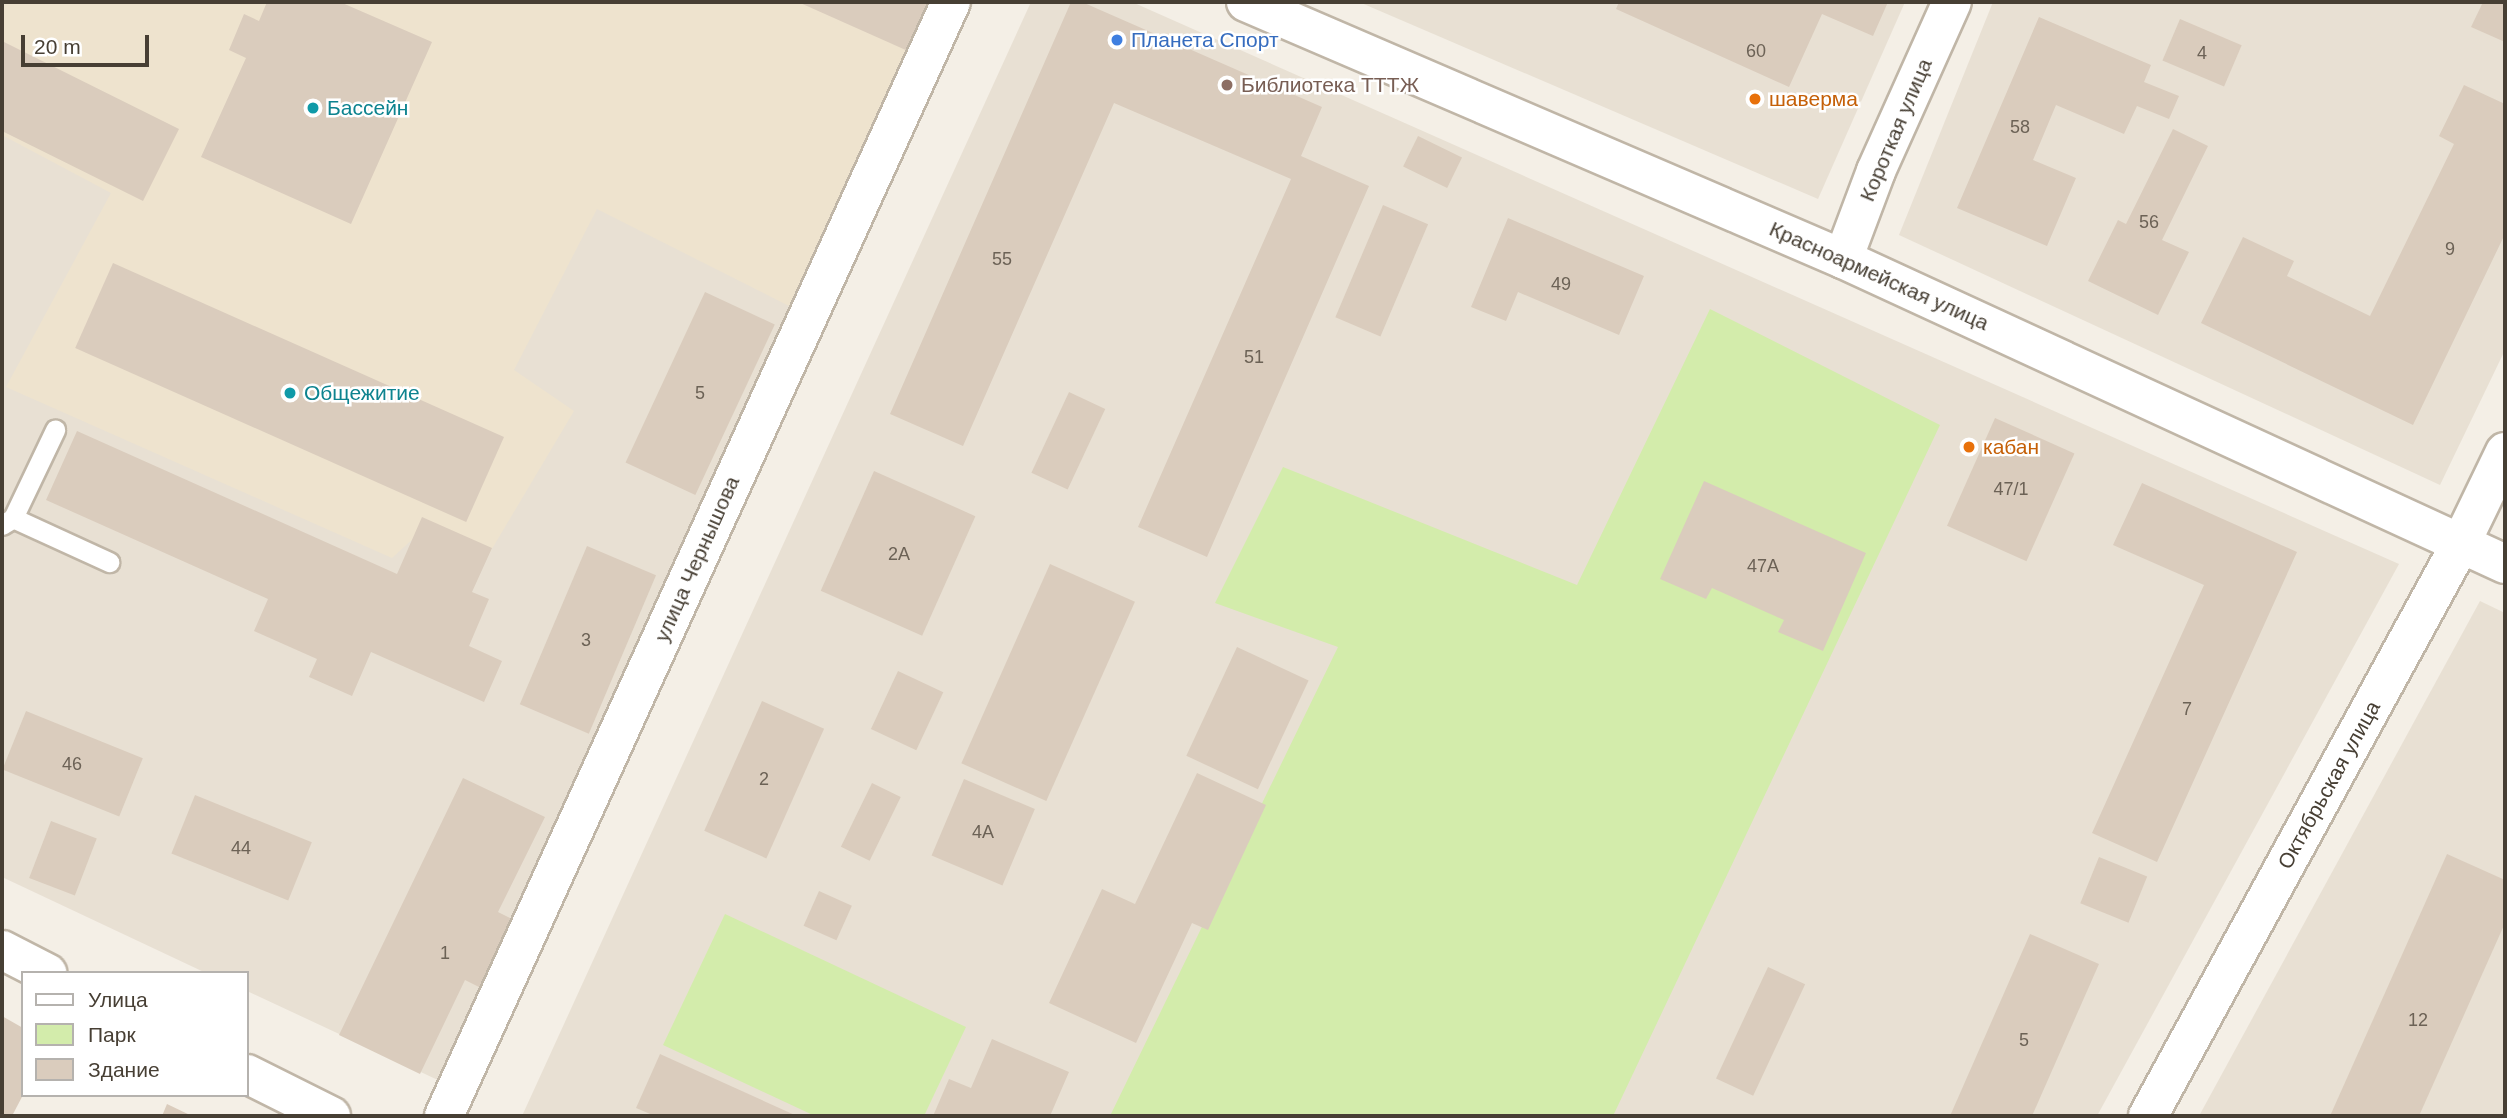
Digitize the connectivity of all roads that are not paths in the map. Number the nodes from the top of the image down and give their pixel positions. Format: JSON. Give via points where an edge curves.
{"nodes":[{"id":1,"x":951,"y":2,"type":"edge"},
{"id":2,"x":1246,"y":2,"type":"edge"},
{"id":3,"x":1952,"y":2,"type":"edge"},
{"id":4,"x":1843,"y":259,"type":"junction"},
{"id":5,"x":55,"y":430,"type":"dead end"},
{"id":6,"x":2505,"y":452,"type":"edge"},
{"id":7,"x":7,"y":522,"type":"edge"},
{"id":8,"x":2461,"y":543,"type":"junction"},
{"id":9,"x":109,"y":562,"type":"dead end"},
{"id":10,"x":2505,"y":564,"type":"edge"},
{"id":11,"x":2,"y":950,"type":"edge"},
{"id":12,"x":43,"y":971,"type":"edge"},
{"id":13,"x":248,"y":1074,"type":"edge"},
{"id":14,"x":331,"y":1116,"type":"edge"},
{"id":15,"x":444,"y":1116,"type":"edge"},
{"id":16,"x":2148,"y":1116,"type":"edge"}],
"edges":[{"from":1,"to":15,"type":"street","name":"улица Чернышова"},
{"from":2,"to":4,"type":"street","name":"Красноармейская улица"},
{"from":3,"to":4,"type":"street","name":"Короткая улица","via":[[1876,171]]},
{"from":4,"to":8,"type":"street","name":"Красноармейская улица"},
{"from":5,"to":7,"type":"lane"},
{"from":6,"to":8,"type":"street","name":"Октябрьская улица"},
{"from":7,"to":9,"type":"lane"},
{"from":8,"to":10,"type":"street","name":"Красноармейская улица"},
{"from":8,"to":16,"type":"street","name":"Октябрьская улица"},
{"from":11,"to":12,"type":"street"},
{"from":13,"to":14,"type":"street"}]}
